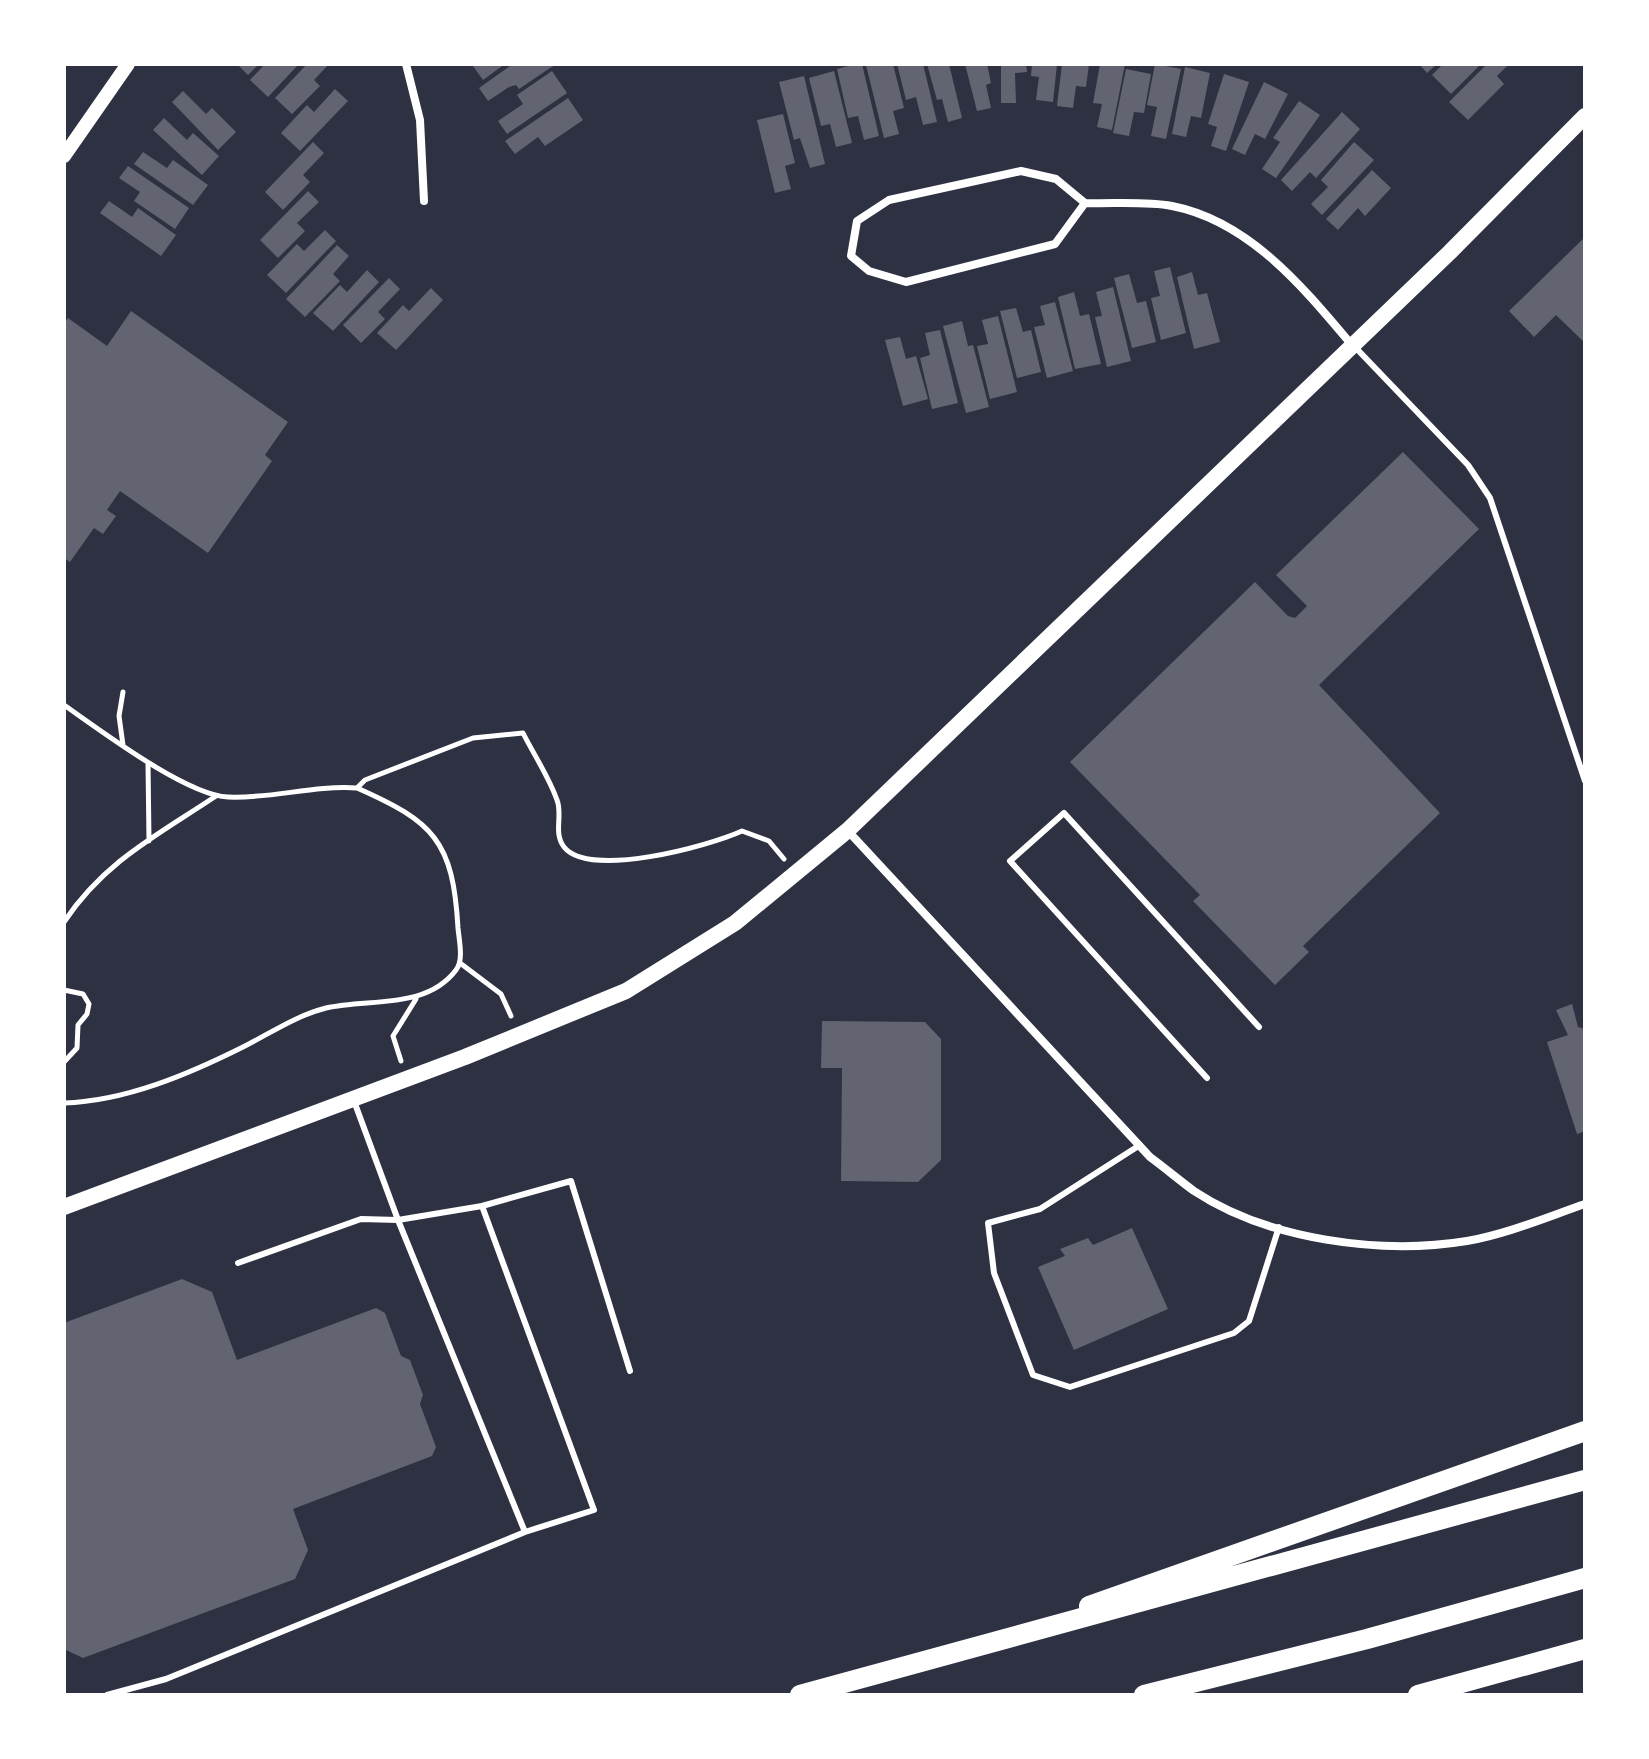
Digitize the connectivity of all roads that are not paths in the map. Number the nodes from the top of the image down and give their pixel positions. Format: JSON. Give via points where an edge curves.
{"nodes":[{"id":1,"x":128,"y":64,"type":"edge"},
{"id":2,"x":406,"y":64,"type":"edge"},
{"id":3,"x":1585,"y":116,"type":"edge"},
{"id":4,"x":64,"y":156,"type":"edge"},
{"id":5,"x":424,"y":201,"type":"dead end"},
{"id":6,"x":1085,"y":203,"type":"junction"},
{"id":7,"x":1351,"y":344,"type":"junction"},
{"id":8,"x":1585,"y":781,"type":"edge"},
{"id":9,"x":848,"y":830,"type":"junction"},
{"id":10,"x":1259,"y":1027,"type":"dead end"},
{"id":11,"x":1207,"y":1078,"type":"dead end"},
{"id":12,"x":353,"y":1098,"type":"junction"},
{"id":13,"x":1140,"y":1145,"type":"junction"},
{"id":14,"x":1585,"y":1204,"type":"edge"},
{"id":15,"x":482,"y":1206,"type":"junction"},
{"id":16,"x":64,"y":1207,"type":"edge"},
{"id":17,"x":398,"y":1220,"type":"junction"},
{"id":18,"x":1279,"y":1227,"type":"junction"},
{"id":19,"x":238,"y":1263,"type":"dead end"},
{"id":20,"x":630,"y":1371,"type":"dead end"},
{"id":21,"x":1585,"y":1431,"type":"edge"},
{"id":22,"x":1585,"y":1480,"type":"edge"},
{"id":23,"x":525,"y":1532,"type":"junction"},
{"id":24,"x":1585,"y":1578,"type":"edge"},
{"id":25,"x":1585,"y":1649,"type":"edge"},
{"id":26,"x":923,"y":1664,"type":"junction"},
{"id":27,"x":107,"y":1695,"type":"edge"},
{"id":28,"x":800,"y":1695,"type":"edge"},
{"id":29,"x":1144,"y":1695,"type":"edge"},
{"id":30,"x":1418,"y":1695,"type":"edge"}],
"edges":[{"from":1,"to":4,"type":"street"},
{"from":2,"to":5,"type":"street","via":[[420,120]]},
{"from":3,"to":7,"type":"main road"},
{"from":6,"to":6,"type":"street","via":[[1055,244],[906,282],[869,271],[851,256],[857,221],[889,200],[1021,171],[1056,179]]},
{"from":6,"to":7,"type":"street","via":[[1173,206],[1239,231],[1310,296]]},
{"from":7,"to":8,"type":"lane","via":[[1468,465],[1490,498]]},
{"from":7,"to":9,"type":"main road"},
{"from":9,"to":12,"type":"main road","via":[[735,923],[626,991]]},
{"from":9,"to":13,"type":"street"},
{"from":10,"to":11,"type":"lane","via":[[1064,813],[1010,861]]},
{"from":12,"to":16,"type":"main road"},
{"from":12,"to":17,"type":"lane"},
{"from":13,"to":18,"type":"street","via":[[1196,1192]]},
{"from":13,"to":18,"type":"lane","via":[[1040,1209],[988,1223],[994,1273],[1033,1375],[1041,1380],[1070,1387],[1234,1333],[1249,1321]]},
{"from":14,"to":18,"type":"street","via":[[1470,1241],[1408,1247],[1332,1241]]},
{"from":15,"to":17,"type":"lane"},
{"from":15,"to":20,"type":"lane","via":[[571,1181]]},
{"from":15,"to":23,"type":"lane","via":[[594,1510]]},
{"from":17,"to":19,"type":"lane","via":[[361,1219]]},
{"from":17,"to":23,"type":"lane"},
{"from":21,"to":26,"type":"highway"},
{"from":22,"to":26,"type":"highway"},
{"from":23,"to":27,"type":"lane","via":[[166,1679]]},
{"from":24,"to":29,"type":"highway"},
{"from":25,"to":30,"type":"highway"},
{"from":26,"to":28,"type":"highway"}]}
